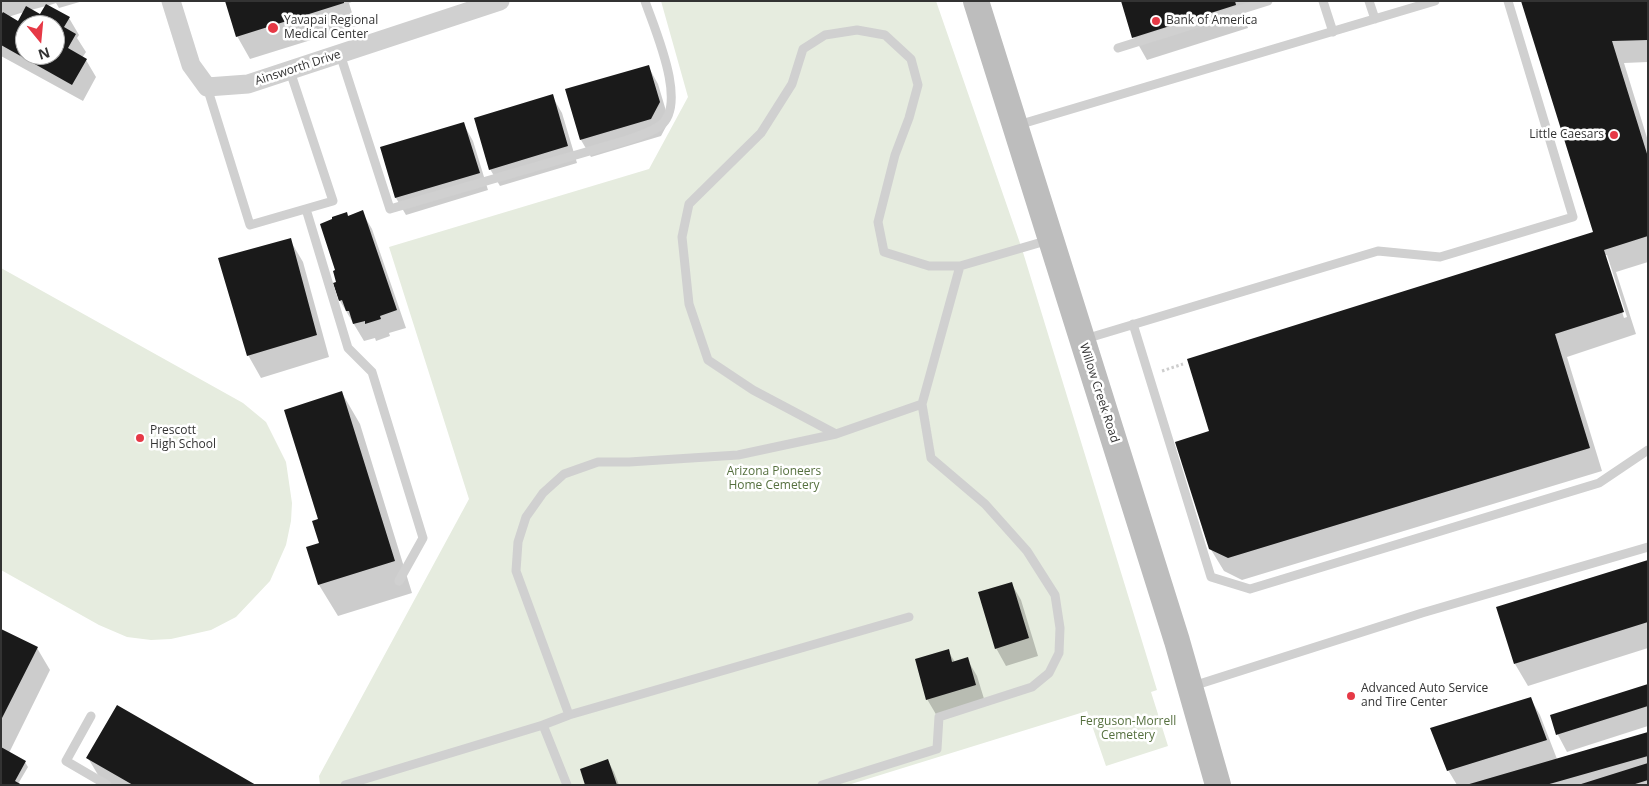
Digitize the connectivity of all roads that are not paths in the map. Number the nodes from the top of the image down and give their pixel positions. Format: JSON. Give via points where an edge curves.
{"nodes":[{"id":1,"x":171,"y":1,"type":"edge"},
{"id":2,"x":500,"y":1,"type":"edge"},
{"id":3,"x":645,"y":1,"type":"edge"},
{"id":4,"x":976,"y":1,"type":"edge"},
{"id":5,"x":1268,"y":1,"type":"edge"},
{"id":6,"x":1323,"y":1,"type":"edge"},
{"id":7,"x":1370,"y":1,"type":"edge"},
{"id":8,"x":1435,"y":1,"type":"edge"},
{"id":9,"x":1508,"y":1,"type":"edge"},
{"id":10,"x":471,"y":6,"type":"edge"},
{"id":11,"x":1375,"y":19,"type":"junction"},
{"id":12,"x":1333,"y":32,"type":"junction"},
{"id":13,"x":1118,"y":48,"type":"dead end"},
{"id":14,"x":340,"y":54,"type":"junction"},
{"id":15,"x":290,"y":70,"type":"junction"},
{"id":16,"x":207,"y":86,"type":"junction"},
{"id":17,"x":1015,"y":126,"type":"junction"},
{"id":18,"x":306,"y":209,"type":"junction"},
{"id":19,"x":1051,"y":240,"type":"junction"},
{"id":20,"x":960,"y":266,"type":"junction"},
{"id":21,"x":1133,"y":324,"type":"junction"},
{"id":22,"x":1082,"y":340,"type":"junction"},
{"id":23,"x":922,"y":404,"type":"junction"},
{"id":24,"x":836,"y":434,"type":"junction"},
{"id":25,"x":1648,"y":450,"type":"edge"},
{"id":26,"x":1648,"y":546,"type":"edge"},
{"id":27,"x":399,"y":581,"type":"dead end"},
{"id":28,"x":909,"y":617,"type":"dead end"},
{"id":29,"x":1190,"y":687,"type":"junction"},
{"id":30,"x":569,"y":715,"type":"junction"},
{"id":31,"x":91,"y":716,"type":"dead end"},
{"id":32,"x":543,"y":725,"type":"junction"},
{"id":33,"x":108,"y":785,"type":"edge"},
{"id":34,"x":345,"y":785,"type":"edge"},
{"id":35,"x":567,"y":785,"type":"edge"},
{"id":36,"x":822,"y":785,"type":"edge"},
{"id":37,"x":1218,"y":785,"type":"edge"}],
"edges":[{"from":1,"to":16,"type":"street","via":[[191,65]]},
{"from":2,"to":10,"type":"street","name":"Ainsworth Drive"},
{"from":3,"to":14,"type":"lane","via":[[672,89],[670,111],[662,125],[642,135],[390,209]]},
{"from":4,"to":17,"type":"main road","name":"Willow Creek Road"},
{"from":5,"to":13,"type":"lane"},
{"from":6,"to":12,"type":"lane"},
{"from":7,"to":11,"type":"lane"},
{"from":8,"to":11,"type":"lane"},
{"from":9,"to":21,"type":"lane","via":[[1573,217],[1440,257],[1378,251]]},
{"from":10,"to":14,"type":"street","name":"Ainsworth Drive"},
{"from":11,"to":12,"type":"lane"},
{"from":12,"to":17,"type":"lane"},
{"from":14,"to":15,"type":"street","name":"Ainsworth Drive"},
{"from":15,"to":16,"type":"street","name":"Ainsworth Drive","via":[[248,84]]},
{"from":15,"to":18,"type":"lane","via":[[333,201]]},
{"from":16,"to":18,"type":"lane","via":[[250,225]]},
{"from":17,"to":19,"type":"main road","name":"Willow Creek Road"},
{"from":18,"to":27,"type":"lane","via":[[348,348],[372,372],[423,538]]},
{"from":19,"to":20,"type":"lane"},
{"from":19,"to":22,"type":"main road","name":"Willow Creek Road"},
{"from":20,"to":23,"type":"lane"},
{"from":20,"to":24,"type":"lane","via":[[929,266],[884,252],[878,222],[894,155],[918,85],[911,59],[885,35],[857,30],[825,35],[803,50],[792,84],[761,134],[689,204],[682,237],[689,304],[708,360],[753,390]]},
{"from":21,"to":22,"type":"lane"},
{"from":21,"to":25,"type":"lane","via":[[1211,577],[1250,590],[1598,483]]},
{"from":22,"to":29,"type":"main road","name":"Willow Creek Road"},
{"from":23,"to":24,"type":"lane"},
{"from":23,"to":36,"type":"lane","via":[[931,458],[984,504],[1027,551],[1054,595],[1060,628],[1059,653],[1049,673],[1032,686],[939,717],[938,749]]},
{"from":24,"to":30,"type":"lane","via":[[738,454],[598,462],[564,474],[543,493],[526,517],[518,542],[516,571]]},
{"from":26,"to":29,"type":"lane"},
{"from":28,"to":30,"type":"lane"},
{"from":29,"to":37,"type":"main road","name":"Willow Creek Road"},
{"from":30,"to":32,"type":"lane"},
{"from":31,"to":33,"type":"lane","via":[[66,761]]},
{"from":32,"to":34,"type":"lane"},
{"from":32,"to":35,"type":"lane"}]}
